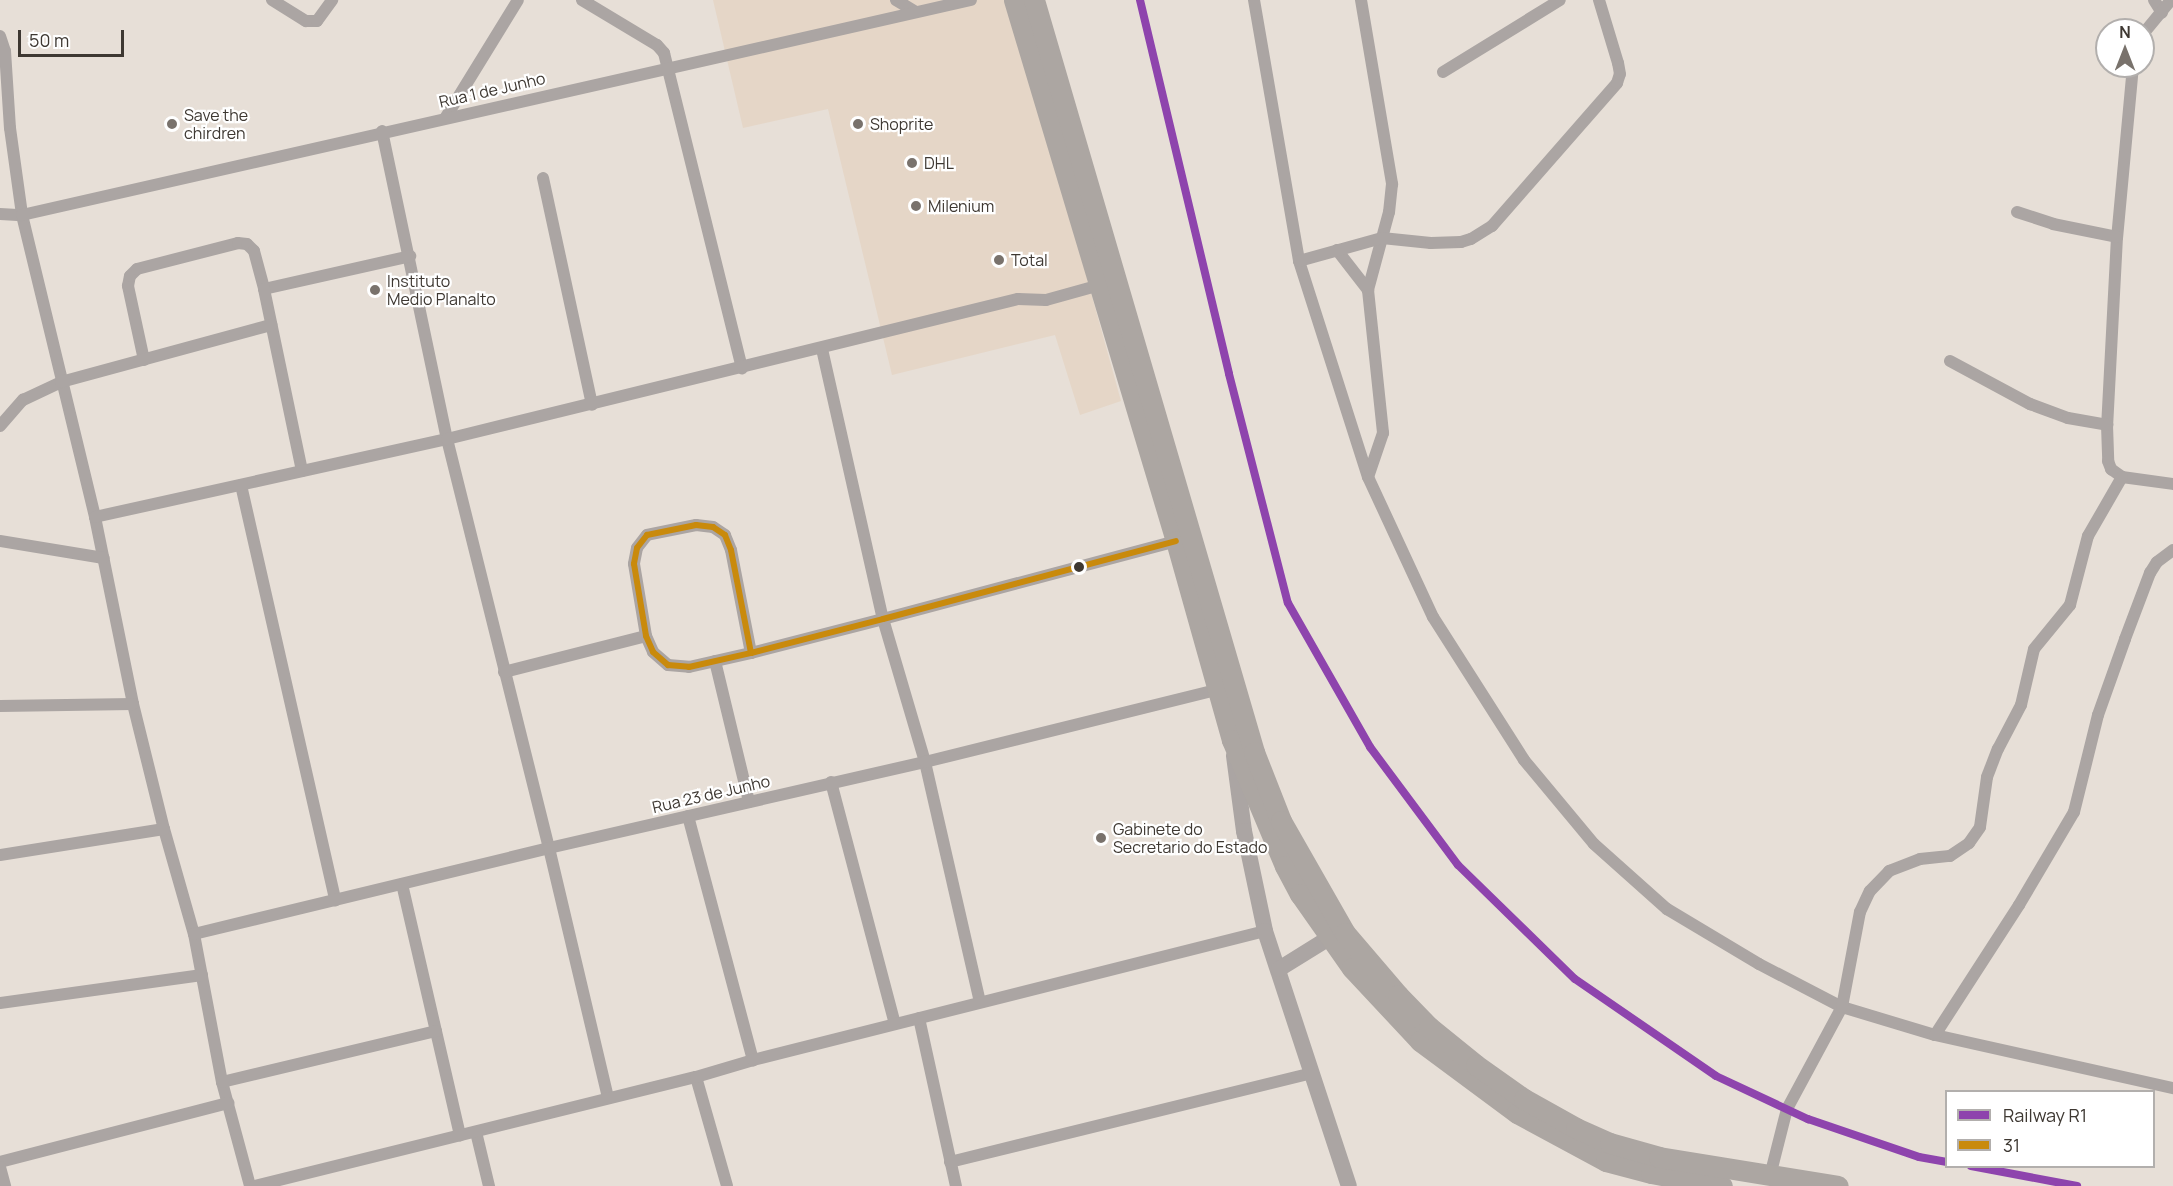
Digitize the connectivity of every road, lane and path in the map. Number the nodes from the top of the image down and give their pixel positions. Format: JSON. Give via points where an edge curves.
{"nodes":[{"id":1,"x":272,"y":0,"type":"edge"},
{"id":2,"x":332,"y":0,"type":"edge"},
{"id":3,"x":518,"y":0,"type":"edge"},
{"id":4,"x":582,"y":0,"type":"edge"},
{"id":5,"x":896,"y":0,"type":"edge"},
{"id":6,"x":971,"y":0,"type":"edge"},
{"id":7,"x":1014,"y":0,"type":"edge"},
{"id":8,"x":1034,"y":0,"type":"edge"},
{"id":9,"x":1254,"y":0,"type":"edge"},
{"id":10,"x":1361,"y":0,"type":"edge"},
{"id":11,"x":1560,"y":0,"type":"edge"},
{"id":12,"x":1599,"y":0,"type":"edge"},
{"id":13,"x":2154,"y":0,"type":"edge"},
{"id":14,"x":2171,"y":0,"type":"edge"},
{"id":15,"x":914,"y":11,"type":"junction"},
{"id":16,"x":2162,"y":13,"type":"junction"},
{"id":17,"x":2155,"y":21,"type":"edge"},
{"id":18,"x":0,"y":36,"type":"edge"},
{"id":19,"x":667,"y":67,"type":"junction"},
{"id":20,"x":1443,"y":72,"type":"dead end"},
{"id":21,"x":2132,"y":78,"type":"edge"},
{"id":22,"x":446,"y":117,"type":"junction"},
{"id":23,"x":382,"y":131,"type":"junction"},
{"id":24,"x":543,"y":178,"type":"dead end"},
{"id":25,"x":2017,"y":212,"type":"dead end"},
{"id":26,"x":0,"y":214,"type":"edge"},
{"id":27,"x":22,"y":215,"type":"junction"},
{"id":28,"x":2117,"y":237,"type":"junction"},
{"id":29,"x":1382,"y":238,"type":"junction"},
{"id":30,"x":1337,"y":250,"type":"junction"},
{"id":31,"x":410,"y":256,"type":"junction"},
{"id":32,"x":1299,"y":261,"type":"junction"},
{"id":33,"x":1100,"y":285,"type":"junction"},
{"id":34,"x":264,"y":289,"type":"junction"},
{"id":35,"x":1368,"y":290,"type":"junction"},
{"id":36,"x":271,"y":325,"type":"junction"},
{"id":37,"x":822,"y":349,"type":"junction"},
{"id":38,"x":144,"y":360,"type":"junction"},
{"id":39,"x":1950,"y":361,"type":"dead end"},
{"id":40,"x":742,"y":369,"type":"junction"},
{"id":41,"x":61,"y":382,"type":"junction"},
{"id":42,"x":592,"y":405,"type":"junction"},
{"id":43,"x":2107,"y":425,"type":"junction"},
{"id":44,"x":0,"y":426,"type":"edge"},
{"id":45,"x":447,"y":439,"type":"junction"},
{"id":46,"x":302,"y":471,"type":"junction"},
{"id":47,"x":1368,"y":477,"type":"junction"},
{"id":48,"x":2122,"y":477,"type":"junction"},
{"id":49,"x":2173,"y":484,"type":"edge"},
{"id":50,"x":242,"y":485,"type":"junction"},
{"id":51,"x":95,"y":517,"type":"junction"},
{"id":52,"x":0,"y":541,"type":"edge"},
{"id":53,"x":1176,"y":541,"type":"junction"},
{"id":54,"x":2173,"y":550,"type":"edge"},
{"id":55,"x":104,"y":558,"type":"junction"},
{"id":56,"x":883,"y":619,"type":"junction"},
{"id":57,"x":646,"y":636,"type":"junction"},
{"id":58,"x":751,"y":653,"type":"junction"},
{"id":59,"x":715,"y":661,"type":"junction"},
{"id":60,"x":504,"y":672,"type":"junction"},
{"id":61,"x":1227,"y":688,"type":"junction"},
{"id":62,"x":134,"y":704,"type":"junction"},
{"id":63,"x":0,"y":706,"type":"edge"},
{"id":64,"x":1232,"y":741,"type":"junction"},
{"id":65,"x":925,"y":762,"type":"junction"},
{"id":66,"x":831,"y":782,"type":"junction"},
{"id":67,"x":749,"y":802,"type":"junction"},
{"id":68,"x":688,"y":816,"type":"junction"},
{"id":69,"x":164,"y":829,"type":"junction"},
{"id":70,"x":549,"y":848,"type":"junction"},
{"id":71,"x":0,"y":855,"type":"edge"},
{"id":72,"x":402,"y":884,"type":"junction"},
{"id":73,"x":334,"y":900,"type":"junction"},
{"id":74,"x":1266,"y":931,"type":"junction"},
{"id":75,"x":194,"y":934,"type":"junction"},
{"id":76,"x":1329,"y":938,"type":"junction"},
{"id":77,"x":1279,"y":969,"type":"junction"},
{"id":78,"x":202,"y":975,"type":"junction"},
{"id":79,"x":980,"y":1002,"type":"junction"},
{"id":80,"x":0,"y":1003,"type":"edge"},
{"id":81,"x":1842,"y":1007,"type":"junction"},
{"id":82,"x":919,"y":1018,"type":"junction"},
{"id":83,"x":895,"y":1024,"type":"junction"},
{"id":84,"x":436,"y":1031,"type":"junction"},
{"id":85,"x":1935,"y":1035,"type":"junction"},
{"id":86,"x":753,"y":1060,"type":"junction"},
{"id":87,"x":1312,"y":1073,"type":"junction"},
{"id":88,"x":696,"y":1077,"type":"junction"},
{"id":89,"x":222,"y":1082,"type":"junction"},
{"id":90,"x":2173,"y":1088,"type":"edge"},
{"id":91,"x":608,"y":1098,"type":"junction"},
{"id":92,"x":228,"y":1103,"type":"junction"},
{"id":93,"x":476,"y":1132,"type":"junction"},
{"id":94,"x":460,"y":1135,"type":"junction"},
{"id":95,"x":0,"y":1162,"type":"edge"},
{"id":96,"x":950,"y":1162,"type":"junction"},
{"id":97,"x":0,"y":1167,"type":"edge"},
{"id":98,"x":1770,"y":1176,"type":"junction"},
{"id":99,"x":5,"y":1186,"type":"edge"},
{"id":100,"x":250,"y":1186,"type":"edge"},
{"id":101,"x":255,"y":1186,"type":"edge"},
{"id":102,"x":489,"y":1186,"type":"edge"},
{"id":103,"x":727,"y":1186,"type":"edge"},
{"id":104,"x":956,"y":1186,"type":"edge"},
{"id":105,"x":1349,"y":1186,"type":"edge"},
{"id":106,"x":1722,"y":1186,"type":"edge"},
{"id":107,"x":1838,"y":1186,"type":"edge"}],
"edges":[{"from":1,"to":2,"type":"street","via":[[306,21],[316,21]]},
{"from":3,"to":22,"type":"street"},
{"from":4,"to":19,"type":"street","via":[[657,45],[664,52]]},
{"from":5,"to":15,"type":"street"},
{"from":6,"to":15,"type":"street","name":"Rua 1 de Junho"},
{"from":7,"to":33,"type":"highway"},
{"from":8,"to":61,"type":"highway"},
{"from":9,"to":32,"type":"street"},
{"from":10,"to":29,"type":"street","via":[[1392,184]]},
{"from":11,"to":20,"type":"street"},
{"from":12,"to":29,"type":"street","via":[[1618,63],[1617,83],[1492,226],[1461,242]]},
{"from":13,"to":16,"type":"street"},
{"from":14,"to":16,"type":"street"},
{"from":15,"to":19,"type":"street","name":"Rua 1 de Junho"},
{"from":16,"to":17,"type":"street"},
{"from":18,"to":27,"type":"street","via":[[5,51]]},
{"from":19,"to":22,"type":"street","name":"Rua 1 de Junho"},
{"from":19,"to":40,"type":"street"},
{"from":21,"to":28,"type":"street"},
{"from":22,"to":23,"type":"street","name":"Rua 1 de Junho"},
{"from":23,"to":27,"type":"street","name":"Rua 1 de Junho"},
{"from":23,"to":31,"type":"street"},
{"from":24,"to":42,"type":"street"},
{"from":25,"to":28,"type":"street"},
{"from":26,"to":27,"type":"street","name":"Rua 1 de Junho"},
{"from":27,"to":41,"type":"street"},
{"from":28,"to":43,"type":"street"},
{"from":29,"to":30,"type":"street"},
{"from":29,"to":35,"type":"street"},
{"from":30,"to":32,"type":"street"},
{"from":30,"to":35,"type":"street"},
{"from":31,"to":34,"type":"street"},
{"from":31,"to":45,"type":"street"},
{"from":32,"to":47,"type":"street"},
{"from":33,"to":37,"type":"street","via":[[1046,300],[1018,299]]},
{"from":33,"to":53,"type":"highway"},
{"from":34,"to":36,"type":"street"},
{"from":34,"to":38,"type":"street","via":[[254,251],[247,244],[137,269],[128,286]]},
{"from":35,"to":47,"type":"street","via":[[1383,433]]},
{"from":36,"to":38,"type":"street"},
{"from":36,"to":46,"type":"street"},
{"from":37,"to":40,"type":"street"},
{"from":37,"to":56,"type":"street"},
{"from":38,"to":41,"type":"street"},
{"from":39,"to":43,"type":"street","via":[[2030,405],[2068,418]]},
{"from":40,"to":42,"type":"street"},
{"from":41,"to":44,"type":"street","via":[[22,400]]},
{"from":41,"to":51,"type":"street"},
{"from":42,"to":45,"type":"street"},
{"from":43,"to":48,"type":"street","via":[[2108,461],[2111,469]]},
{"from":45,"to":46,"type":"street"},
{"from":45,"to":60,"type":"street"},
{"from":46,"to":50,"type":"street"},
{"from":47,"to":81,"type":"street","via":[[1433,617],[1524,760],[1594,844],[1667,909],[1759,964]]},
{"from":48,"to":49,"type":"street"},
{"from":48,"to":81,"type":"street","via":[[2088,536],[2070,605],[2034,649],[2021,705],[1987,777],[1980,827],[1969,843],[1950,856],[1920,859],[1889,871],[1870,891],[1860,912]]},
{"from":50,"to":51,"type":"street"},
{"from":50,"to":73,"type":"street"},
{"from":51,"to":55,"type":"street"},
{"from":52,"to":55,"type":"street"},
{"from":53,"to":56,"type":"street"},
{"from":53,"to":61,"type":"highway"},
{"from":54,"to":85,"type":"street","via":[[2150,573],[2125,639],[2098,715],[2074,812]]},
{"from":55,"to":62,"type":"street"},
{"from":56,"to":58,"type":"street"},
{"from":56,"to":65,"type":"street"},
{"from":57,"to":58,"type":"street","via":[[634,564],[637,548],[647,535],[696,525],[713,527],[725,535],[731,549]]},
{"from":57,"to":59,"type":"street","via":[[653,652],[668,665],[689,667]]},
{"from":57,"to":60,"type":"street"},
{"from":58,"to":59,"type":"street"},
{"from":59,"to":67,"type":"street"},
{"from":60,"to":70,"type":"street"},
{"from":61,"to":64,"type":"highway"},
{"from":61,"to":65,"type":"street","name":"Rua 23 de Junho"},
{"from":61,"to":98,"type":"highway","via":[[1281,821],[1324,900],[1345,933],[1429,1027],[1524,1098],[1610,1143],[1659,1157]]},
{"from":62,"to":63,"type":"street"},
{"from":62,"to":69,"type":"street"},
{"from":64,"to":74,"type":"street","via":[[1244,831]]},
{"from":64,"to":76,"type":"highway","via":[[1285,866]]},
{"from":65,"to":66,"type":"street","name":"Rua 23 de Junho"},
{"from":65,"to":79,"type":"street"},
{"from":66,"to":67,"type":"street","name":"Rua 23 de Junho"},
{"from":66,"to":83,"type":"street"},
{"from":67,"to":68,"type":"street","name":"Rua 23 de Junho"},
{"from":68,"to":70,"type":"street","name":"Rua 23 de Junho"},
{"from":68,"to":86,"type":"street"},
{"from":69,"to":71,"type":"street"},
{"from":69,"to":75,"type":"street"},
{"from":70,"to":72,"type":"street","name":"Rua 23 de Junho"},
{"from":70,"to":91,"type":"street"},
{"from":72,"to":73,"type":"street","name":"Rua 23 de Junho"},
{"from":72,"to":84,"type":"street"},
{"from":73,"to":75,"type":"street","name":"Rua 23 de Junho"},
{"from":74,"to":77,"type":"street"},
{"from":74,"to":79,"type":"street"},
{"from":75,"to":78,"type":"street"},
{"from":76,"to":77,"type":"street"},
{"from":76,"to":106,"type":"highway","via":[[1420,1041],[1517,1113],[1606,1161]]},
{"from":77,"to":87,"type":"street"},
{"from":78,"to":80,"type":"street"},
{"from":78,"to":89,"type":"street"},
{"from":79,"to":82,"type":"street"},
{"from":81,"to":85,"type":"street"},
{"from":81,"to":98,"type":"street","via":[[1787,1109]]},
{"from":82,"to":83,"type":"street"},
{"from":82,"to":96,"type":"street"},
{"from":83,"to":86,"type":"street"},
{"from":84,"to":89,"type":"street"},
{"from":84,"to":94,"type":"street"},
{"from":85,"to":90,"type":"street"},
{"from":86,"to":88,"type":"street"},
{"from":87,"to":96,"type":"street"},
{"from":87,"to":105,"type":"street"},
{"from":88,"to":91,"type":"street"},
{"from":88,"to":103,"type":"street"},
{"from":89,"to":92,"type":"street"},
{"from":91,"to":93,"type":"street"},
{"from":92,"to":95,"type":"street"},
{"from":92,"to":100,"type":"street"},
{"from":93,"to":94,"type":"street"},
{"from":93,"to":102,"type":"street"},
{"from":94,"to":101,"type":"street"},
{"from":96,"to":104,"type":"street"},
{"from":97,"to":99,"type":"street"},
{"from":98,"to":107,"type":"highway"}]}
